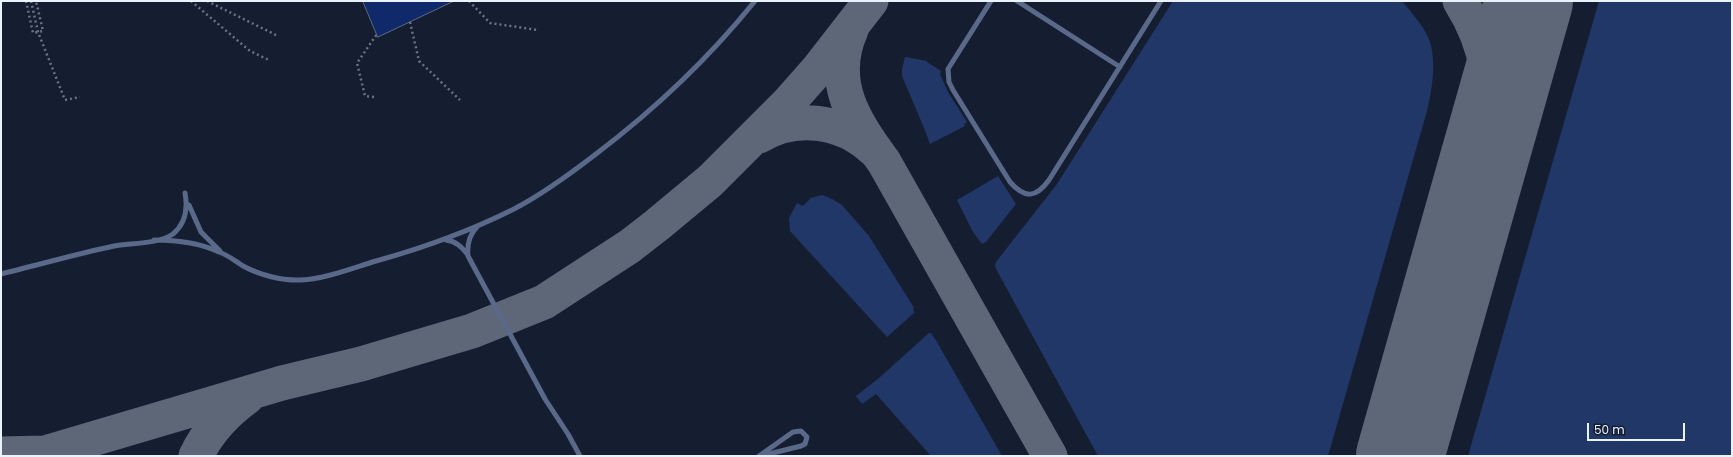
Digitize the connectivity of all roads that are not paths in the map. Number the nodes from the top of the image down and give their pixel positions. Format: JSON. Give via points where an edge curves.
{"nodes":[{"id":1,"x":755,"y":1,"type":"edge"},
{"id":2,"x":991,"y":1,"type":"edge"},
{"id":3,"x":1017,"y":1,"type":"edge"},
{"id":4,"x":1161,"y":1,"type":"edge"},
{"id":5,"x":1120,"y":68,"type":"junction"},
{"id":6,"x":480,"y":225,"type":"junction"},
{"id":7,"x":154,"y":240,"type":"junction"},
{"id":8,"x":444,"y":240,"type":"junction"},
{"id":9,"x":468,"y":256,"type":"junction"},
{"id":10,"x":232,"y":258,"type":"junction"},
{"id":11,"x":1,"y":274,"type":"edge"},
{"id":12,"x":580,"y":456,"type":"edge"},
{"id":13,"x":760,"y":456,"type":"edge"}],
"edges":[{"from":1,"to":6,"type":"lane","via":[[706,57],[623,133],[547,189]]},
{"from":2,"to":5,"type":"lane","via":[[948,69],[947,76],[953,90],[1017,190],[1036,193],[1042,189]]},
{"from":3,"to":5,"type":"lane"},
{"from":4,"to":5,"type":"lane"},
{"from":6,"to":8,"type":"lane"},
{"from":6,"to":9,"type":"lane","via":[[469,240]]},
{"from":7,"to":10,"type":"lane","via":[[193,243]]},
{"from":7,"to":10,"type":"lane","via":[[165,238],[180,226],[187,210],[186,193],[190,209],[201,232]]},
{"from":7,"to":11,"type":"lane","via":[[114,246]]},
{"from":8,"to":9,"type":"lane","via":[[457,243]]},
{"from":8,"to":10,"type":"lane","via":[[316,278],[300,280],[262,274]]},
{"from":9,"to":12,"type":"lane","via":[[545,399]]},
{"from":13,"to":13,"type":"lane","via":[[802,446],[807,437],[801,431],[793,432]]}]}
